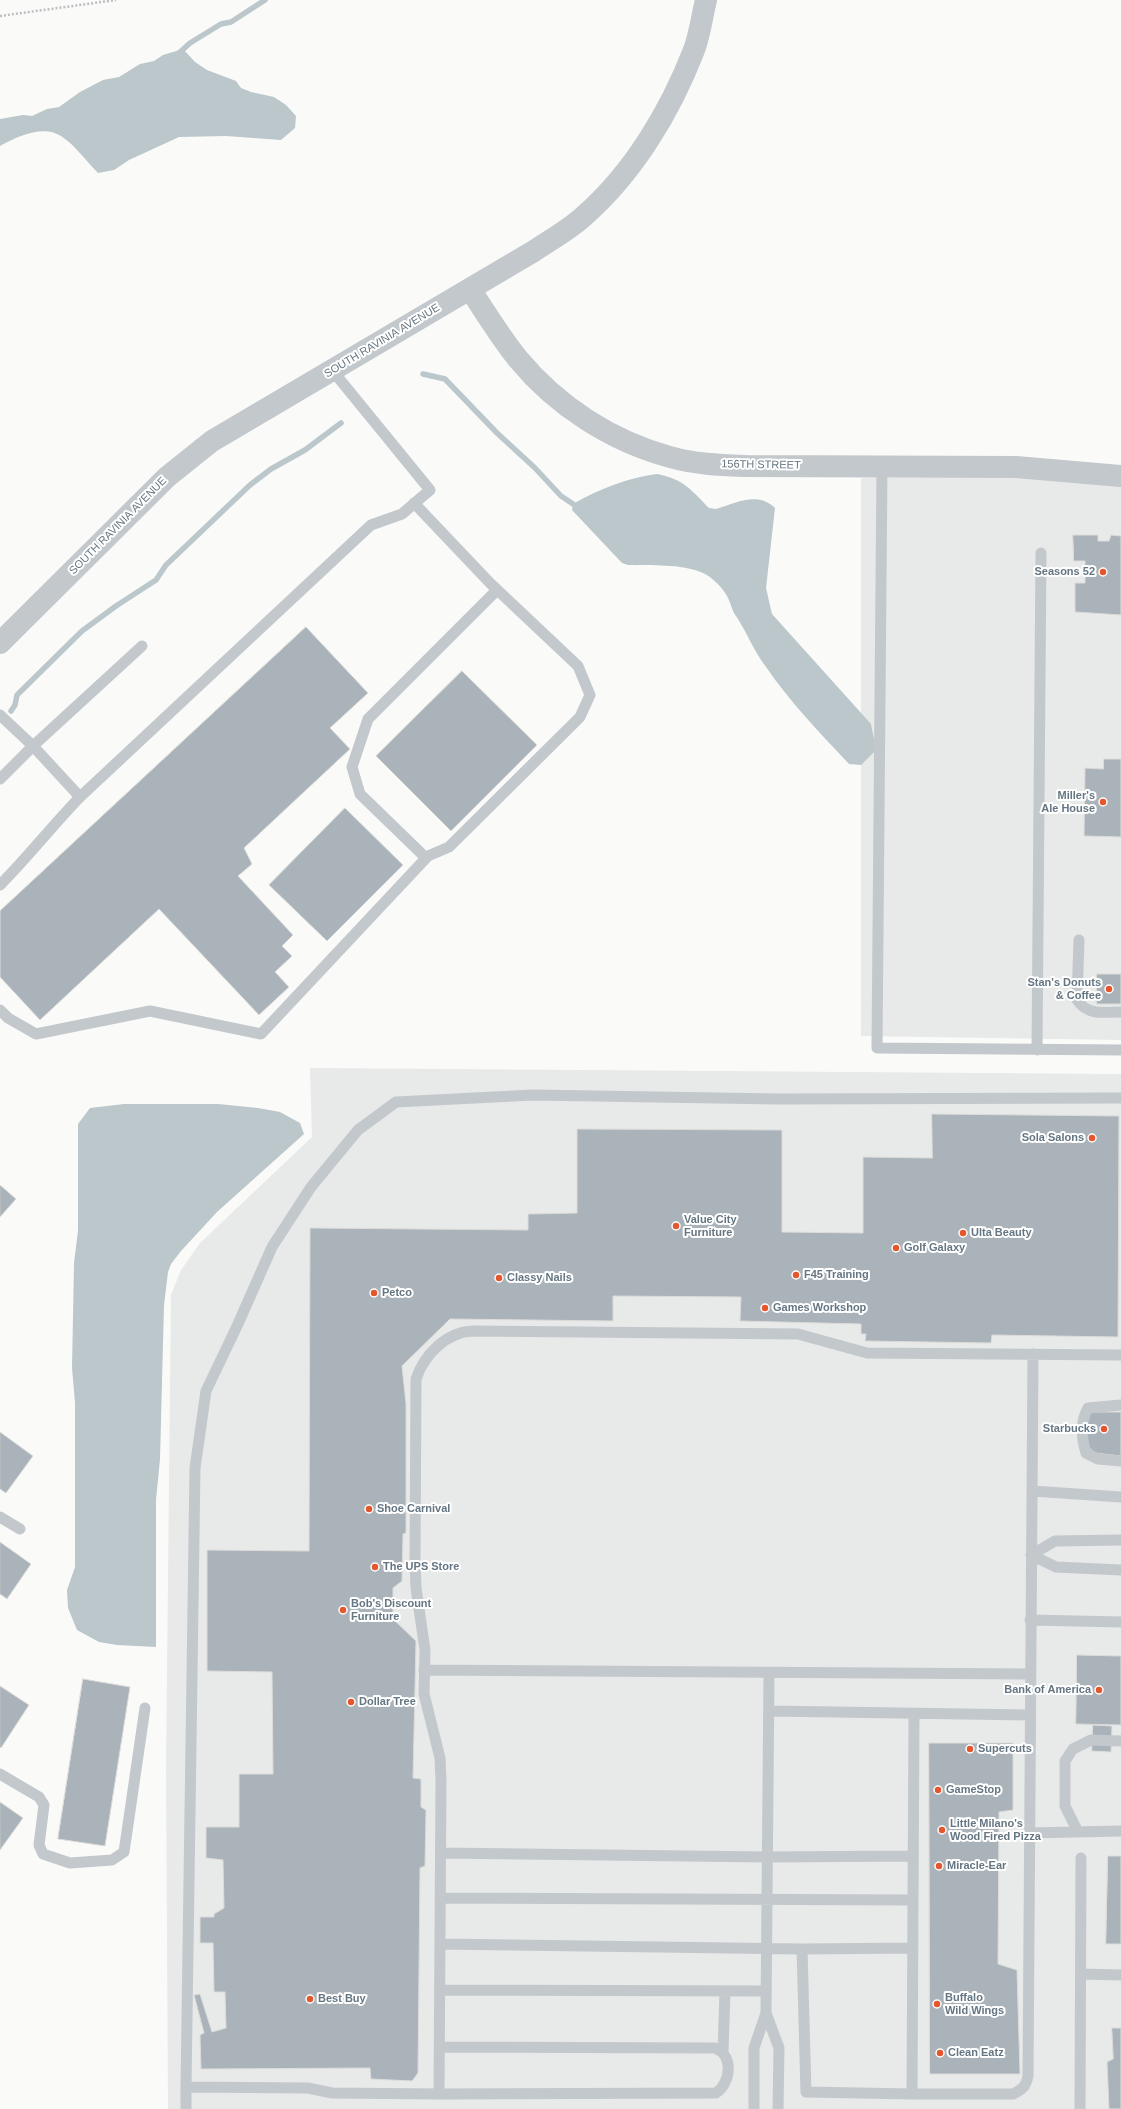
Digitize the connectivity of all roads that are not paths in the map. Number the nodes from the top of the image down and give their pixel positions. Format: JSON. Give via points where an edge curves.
{"nodes":[{"id":1,"x":706,"y":0,"type":"edge"},
{"id":2,"x":470,"y":289,"type":"junction"},
{"id":3,"x":332,"y":370,"type":"junction"},
{"id":4,"x":882,"y":466,"type":"junction"},
{"id":5,"x":1121,"y":476,"type":"edge"},
{"id":6,"x":414,"y":504,"type":"junction"},
{"id":7,"x":1041,"y":553,"type":"dead end"},
{"id":8,"x":497,"y":590,"type":"junction"},
{"id":9,"x":0,"y":643,"type":"edge"},
{"id":10,"x":142,"y":646,"type":"dead end"},
{"id":11,"x":0,"y":715,"type":"edge"},
{"id":12,"x":33,"y":746,"type":"junction"},
{"id":13,"x":0,"y":779,"type":"edge"},
{"id":14,"x":80,"y":798,"type":"junction"},
{"id":15,"x":426,"y":858,"type":"junction"},
{"id":16,"x":0,"y":885,"type":"edge"},
{"id":17,"x":1079,"y":940,"type":"dead end"},
{"id":18,"x":0,"y":1010,"type":"edge"},
{"id":19,"x":1121,"y":1012,"type":"edge"},
{"id":20,"x":1037,"y":1050,"type":"junction"},
{"id":21,"x":1121,"y":1050,"type":"edge"},
{"id":22,"x":1121,"y":1098,"type":"edge"},
{"id":23,"x":1033,"y":1354,"type":"junction"},
{"id":24,"x":1121,"y":1355,"type":"edge"},
{"id":25,"x":1121,"y":1405,"type":"edge"},
{"id":26,"x":1121,"y":1461,"type":"edge"},
{"id":27,"x":1032,"y":1491,"type":"junction"},
{"id":28,"x":1121,"y":1497,"type":"edge"},
{"id":29,"x":0,"y":1517,"type":"edge"},
{"id":30,"x":20,"y":1529,"type":"dead end"},
{"id":31,"x":1121,"y":1540,"type":"edge"},
{"id":32,"x":1031,"y":1555,"type":"junction"},
{"id":33,"x":1121,"y":1570,"type":"edge"},
{"id":34,"x":1030,"y":1620,"type":"junction"},
{"id":35,"x":1121,"y":1622,"type":"edge"},
{"id":36,"x":424,"y":1670,"type":"junction"},
{"id":37,"x":769,"y":1673,"type":"junction"},
{"id":38,"x":1030,"y":1674,"type":"junction"},
{"id":39,"x":145,"y":1708,"type":"dead end"},
{"id":40,"x":769,"y":1711,"type":"junction"},
{"id":41,"x":914,"y":1714,"type":"junction"},
{"id":42,"x":1029,"y":1716,"type":"junction"},
{"id":43,"x":1121,"y":1741,"type":"edge"},
{"id":44,"x":0,"y":1774,"type":"edge"},
{"id":45,"x":1121,"y":1831,"type":"edge"},
{"id":46,"x":1078,"y":1832,"type":"junction"},
{"id":47,"x":1029,"y":1833,"type":"junction"},
{"id":48,"x":441,"y":1853,"type":"junction"},
{"id":49,"x":913,"y":1856,"type":"junction"},
{"id":50,"x":767,"y":1857,"type":"junction"},
{"id":51,"x":1081,"y":1858,"type":"dead end"},
{"id":52,"x":440,"y":1898,"type":"junction"},
{"id":53,"x":767,"y":1900,"type":"junction"},
{"id":54,"x":913,"y":1900,"type":"junction"},
{"id":55,"x":440,"y":1944,"type":"junction"},
{"id":56,"x":766,"y":1948,"type":"junction"},
{"id":57,"x":802,"y":1948,"type":"junction"},
{"id":58,"x":913,"y":1948,"type":"junction"},
{"id":59,"x":1081,"y":1974,"type":"junction"},
{"id":60,"x":1121,"y":1975,"type":"edge"},
{"id":61,"x":440,"y":1990,"type":"junction"},
{"id":62,"x":725,"y":1990,"type":"junction"},
{"id":63,"x":766,"y":1991,"type":"junction"},
{"id":64,"x":766,"y":2013,"type":"junction"},
{"id":65,"x":440,"y":2047,"type":"junction"},
{"id":66,"x":723,"y":2052,"type":"junction"},
{"id":67,"x":186,"y":2087,"type":"junction"},
{"id":68,"x":439,"y":2094,"type":"junction"},
{"id":69,"x":912,"y":2094,"type":"junction"},
{"id":70,"x":186,"y":2109,"type":"edge"},
{"id":71,"x":754,"y":2109,"type":"edge"},
{"id":72,"x":778,"y":2109,"type":"edge"},
{"id":73,"x":1080,"y":2109,"type":"edge"}],
"edges":[{"from":1,"to":2,"type":"street","name":"SOUTH RAVINIA AVENUE","via":[[694,49],[675,92],[648,141],[619,180],[583,217],[534,251]]},
{"from":2,"to":3,"type":"street","name":"SOUTH RAVINIA AVENUE"},
{"from":2,"to":4,"type":"street","name":"156TH STREET","via":[[518,359],[539,380],[590,423],[622,440],[670,457],[708,464]]},
{"from":3,"to":6,"type":"lane","via":[[430,490]]},
{"from":3,"to":9,"type":"street","name":"SOUTH RAVINIA AVENUE","via":[[212,441],[167,477]]},
{"from":4,"to":5,"type":"street","name":"156TH STREET","via":[[1016,467]]},
{"from":4,"to":20,"type":"lane","via":[[877,1048]]},
{"from":6,"to":8,"type":"lane"},
{"from":6,"to":14,"type":"lane","via":[[402,514],[371,526]]},
{"from":7,"to":20,"type":"lane"},
{"from":8,"to":15,"type":"lane","via":[[368,719],[352,767],[360,794]]},
{"from":8,"to":15,"type":"lane","via":[[578,666],[590,695],[580,717],[449,847]]},
{"from":10,"to":12,"type":"lane"},
{"from":11,"to":12,"type":"lane"},
{"from":12,"to":13,"type":"lane"},
{"from":12,"to":14,"type":"lane"},
{"from":14,"to":16,"type":"lane"},
{"from":15,"to":18,"type":"lane","via":[[261,1034],[150,1011],[36,1034],[8,1018]]},
{"from":17,"to":19,"type":"lane","via":[[1077,1000],[1082,1008],[1092,1012]]},
{"from":20,"to":21,"type":"lane"},
{"from":22,"to":67,"type":"lane","via":[[778,1099],[533,1095],[396,1102],[358,1130],[311,1187],[272,1247],[206,1391],[194,1468]]},
{"from":23,"to":24,"type":"lane"},
{"from":23,"to":27,"type":"lane"},
{"from":23,"to":36,"type":"lane","via":[[867,1353],[798,1334],[473,1331],[452,1335],[431,1353],[416,1379],[415,1562],[425,1650]]},
{"from":25,"to":26,"type":"lane","via":[[1088,1408],[1082,1418],[1082,1442],[1086,1453],[1098,1459]]},
{"from":27,"to":28,"type":"lane"},
{"from":27,"to":32,"type":"lane"},
{"from":29,"to":30,"type":"lane"},
{"from":31,"to":32,"type":"lane","via":[[1055,1541]]},
{"from":32,"to":33,"type":"lane","via":[[1056,1566]]},
{"from":32,"to":34,"type":"lane"},
{"from":34,"to":35,"type":"lane"},
{"from":34,"to":38,"type":"lane"},
{"from":36,"to":37,"type":"lane"},
{"from":36,"to":48,"type":"lane","via":[[424,1694],[440,1758]]},
{"from":37,"to":38,"type":"lane"},
{"from":37,"to":40,"type":"lane"},
{"from":38,"to":42,"type":"lane"},
{"from":39,"to":44,"type":"lane","via":[[124,1852],[112,1860],[70,1862],[43,1854],[39,1845],[44,1805],[39,1797]]},
{"from":40,"to":41,"type":"lane"},
{"from":40,"to":50,"type":"lane"},
{"from":41,"to":42,"type":"lane"},
{"from":41,"to":49,"type":"lane"},
{"from":42,"to":47,"type":"lane"},
{"from":43,"to":46,"type":"lane","via":[[1091,1740],[1073,1749],[1065,1761],[1065,1806]]},
{"from":45,"to":46,"type":"lane"},
{"from":46,"to":47,"type":"lane"},
{"from":47,"to":69,"type":"lane","via":[[1026,2084],[1014,2094]]},
{"from":48,"to":50,"type":"lane"},
{"from":48,"to":52,"type":"lane"},
{"from":49,"to":50,"type":"lane"},
{"from":49,"to":54,"type":"lane"},
{"from":50,"to":53,"type":"lane"},
{"from":51,"to":59,"type":"lane"},
{"from":52,"to":53,"type":"lane"},
{"from":52,"to":55,"type":"lane"},
{"from":53,"to":54,"type":"lane"},
{"from":53,"to":56,"type":"lane"},
{"from":54,"to":58,"type":"lane"},
{"from":55,"to":56,"type":"lane"},
{"from":55,"to":61,"type":"lane"},
{"from":56,"to":57,"type":"lane"},
{"from":56,"to":63,"type":"lane"},
{"from":57,"to":58,"type":"lane"},
{"from":57,"to":69,"type":"lane","via":[[806,2092]]},
{"from":58,"to":69,"type":"lane"},
{"from":59,"to":60,"type":"lane"},
{"from":59,"to":73,"type":"lane"},
{"from":61,"to":62,"type":"lane"},
{"from":61,"to":65,"type":"lane"},
{"from":62,"to":63,"type":"lane"},
{"from":62,"to":66,"type":"lane"},
{"from":63,"to":64,"type":"lane"},
{"from":64,"to":71,"type":"lane","via":[[754,2048]]},
{"from":64,"to":72,"type":"lane","via":[[779,2048]]},
{"from":65,"to":66,"type":"lane","via":[[715,2048]]},
{"from":65,"to":68,"type":"lane"},
{"from":66,"to":68,"type":"lane","via":[[728,2064],[727,2079],[721,2090],[716,2093]]},
{"from":67,"to":68,"type":"lane","via":[[308,2088],[332,2093]]},
{"from":67,"to":70,"type":"lane"}]}
